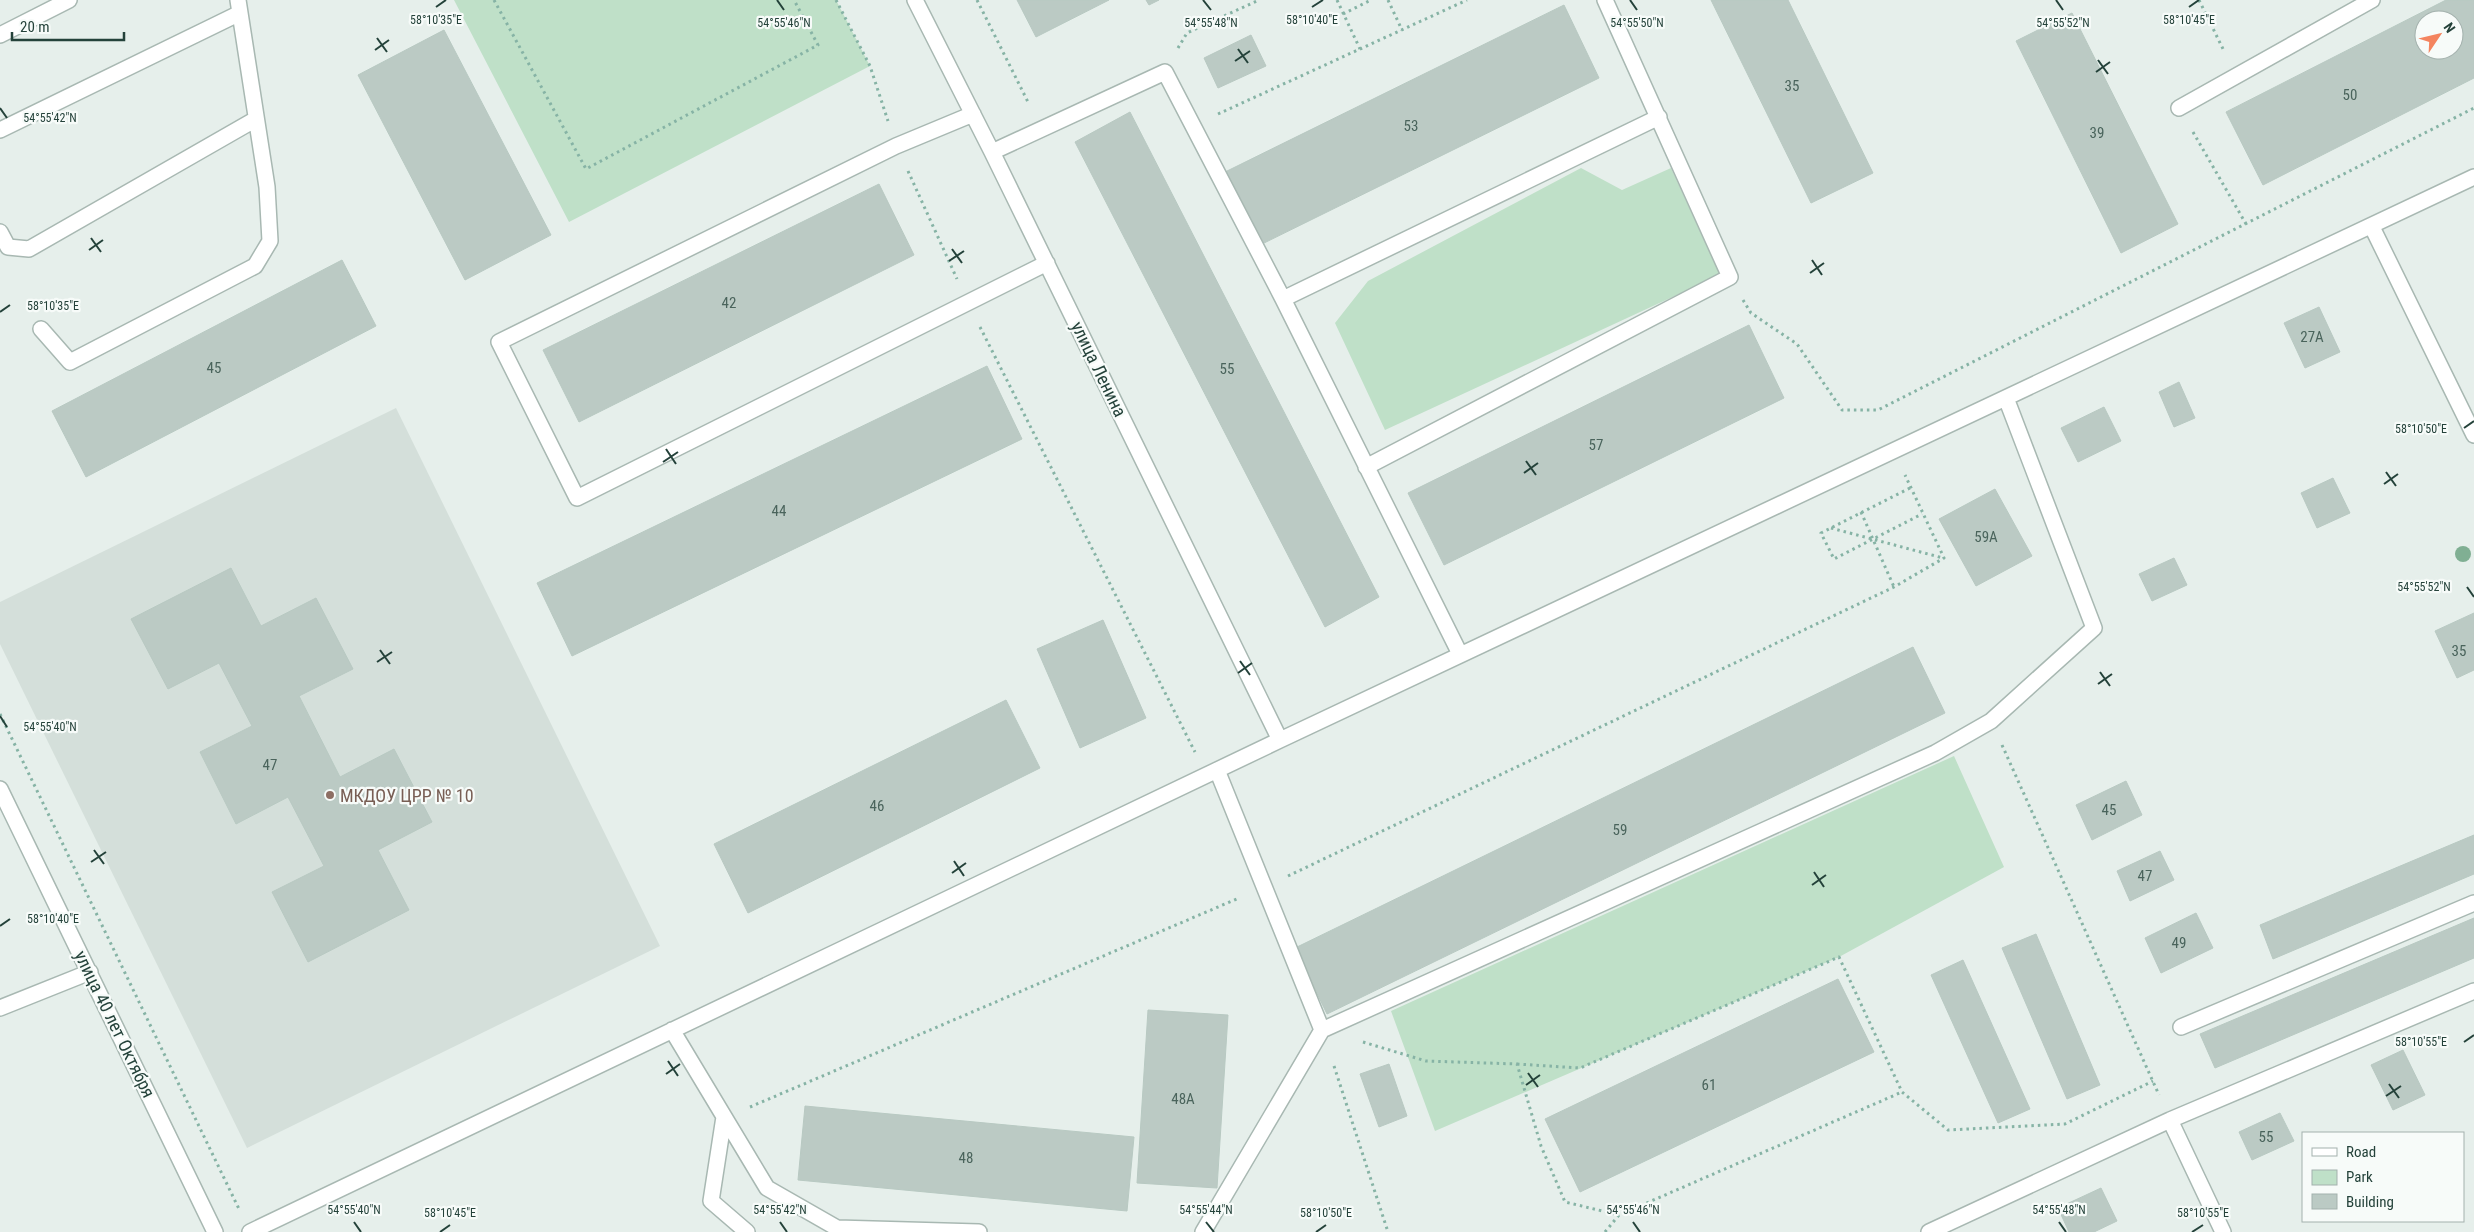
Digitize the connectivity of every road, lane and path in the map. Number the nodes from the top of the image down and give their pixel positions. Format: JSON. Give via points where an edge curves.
{"nodes":[{"id":1,"x":69,"y":0,"type":"edge"},
{"id":2,"x":494,"y":0,"type":"edge"},
{"id":3,"x":794,"y":0,"type":"edge"},
{"id":4,"x":836,"y":0,"type":"edge"},
{"id":5,"x":915,"y":0,"type":"edge"},
{"id":6,"x":977,"y":0,"type":"edge"},
{"id":7,"x":1259,"y":0,"type":"edge"},
{"id":8,"x":1337,"y":0,"type":"edge"},
{"id":9,"x":1371,"y":0,"type":"edge"},
{"id":10,"x":1388,"y":0,"type":"edge"},
{"id":11,"x":1467,"y":0,"type":"edge"},
{"id":12,"x":1605,"y":0,"type":"edge"},
{"id":13,"x":2199,"y":0,"type":"edge"},
{"id":14,"x":2372,"y":0,"type":"edge"},
{"id":15,"x":239,"y":6,"type":"edge"},
{"id":16,"x":1344,"y":14,"type":"junction"},
{"id":17,"x":1402,"y":30,"type":"junction"},
{"id":18,"x":0,"y":35,"type":"edge"},
{"id":19,"x":1360,"y":50,"type":"junction"},
{"id":20,"x":1165,"y":72,"type":"junction"},
{"id":21,"x":2237,"y":76,"type":"junction"},
{"id":22,"x":2179,"y":108,"type":"joint"},
{"id":23,"x":2474,"y":108,"type":"edge"},
{"id":24,"x":973,"y":114,"type":"junction"},
{"id":25,"x":1658,"y":118,"type":"junction"},
{"id":26,"x":256,"y":119,"type":"junction"},
{"id":27,"x":1192,"y":126,"type":"junction"},
{"id":28,"x":0,"y":130,"type":"edge"},
{"id":29,"x":1042,"y":130,"type":"junction"},
{"id":30,"x":896,"y":146,"type":"junction"},
{"id":31,"x":992,"y":152,"type":"junction"},
{"id":32,"x":2474,"y":177,"type":"edge"},
{"id":33,"x":2246,"y":224,"type":"junction"},
{"id":34,"x":2372,"y":226,"type":"junction"},
{"id":35,"x":0,"y":232,"type":"edge"},
{"id":36,"x":1047,"y":263,"type":"junction"},
{"id":37,"x":1730,"y":277,"type":"junction"},
{"id":38,"x":1283,"y":299,"type":"junction"},
{"id":39,"x":968,"y":304,"type":"junction"},
{"id":40,"x":42,"y":329,"type":"dead end"},
{"id":41,"x":2006,"y":398,"type":"junction"},
{"id":42,"x":2474,"y":435,"type":"edge"},
{"id":43,"x":1366,"y":468,"type":"junction"},
{"id":44,"x":1904,"y":472,"type":"dead end"},
{"id":45,"x":1910,"y":488,"type":"junction"},
{"id":46,"x":1861,"y":512,"type":"junction"},
{"id":47,"x":1922,"y":514,"type":"junction"},
{"id":48,"x":1830,"y":528,"type":"junction"},
{"id":49,"x":1872,"y":539,"type":"junction"},
{"id":50,"x":1944,"y":558,"type":"junction"},
{"id":51,"x":1894,"y":587,"type":"junction"},
{"id":52,"x":1460,"y":654,"type":"junction"},
{"id":53,"x":0,"y":714,"type":"edge"},
{"id":54,"x":1991,"y":721,"type":"junction"},
{"id":55,"x":1280,"y":740,"type":"junction"},
{"id":56,"x":1212,"y":772,"type":"junction"},
{"id":57,"x":0,"y":789,"type":"edge"},
{"id":58,"x":1265,"y":887,"type":"junction"},
{"id":59,"x":2474,"y":903,"type":"edge"},
{"id":60,"x":90,"y":972,"type":"junction"},
{"id":61,"x":2474,"y":991,"type":"edge"},
{"id":62,"x":0,"y":1008,"type":"edge"},
{"id":63,"x":2181,"y":1026,"type":"dead end"},
{"id":64,"x":672,"y":1030,"type":"junction"},
{"id":65,"x":1322,"y":1030,"type":"junction"},
{"id":66,"x":1517,"y":1064,"type":"junction"},
{"id":67,"x":2153,"y":1081,"type":"junction"},
{"id":68,"x":1902,"y":1092,"type":"junction"},
{"id":69,"x":724,"y":1118,"type":"junction"},
{"id":70,"x":2170,"y":1120,"type":"junction"},
{"id":71,"x":1619,"y":1215,"type":"junction"},
{"id":72,"x":215,"y":1232,"type":"edge"},
{"id":73,"x":250,"y":1232,"type":"edge"},
{"id":74,"x":747,"y":1232,"type":"edge"},
{"id":75,"x":979,"y":1232,"type":"edge"},
{"id":76,"x":1203,"y":1232,"type":"edge"},
{"id":77,"x":1388,"y":1232,"type":"edge"},
{"id":78,"x":1605,"y":1232,"type":"edge"},
{"id":79,"x":1929,"y":1232,"type":"edge"},
{"id":80,"x":2223,"y":1232,"type":"edge"}],
"edges":[{"from":1,"to":18,"type":"street"},
{"from":2,"to":3,"type":"path","via":[[586,169],[818,45]]},
{"from":4,"to":30,"type":"path","via":[[870,66]]},
{"from":5,"to":24,"type":"street","name":"улица Ленина"},
{"from":6,"to":29,"type":"path"},
{"from":7,"to":20,"type":"path","via":[[1187,33]]},
{"from":8,"to":16,"type":"path"},
{"from":9,"to":16,"type":"path"},
{"from":10,"to":17,"type":"path"},
{"from":11,"to":17,"type":"path"},
{"from":12,"to":25,"type":"street"},
{"from":13,"to":21,"type":"path"},
{"from":14,"to":21,"type":"street"},
{"from":15,"to":26,"type":"street"},
{"from":15,"to":28,"type":"street"},
{"from":16,"to":19,"type":"path"},
{"from":17,"to":19,"type":"path"},
{"from":19,"to":27,"type":"path"},
{"from":20,"to":27,"type":"street"},
{"from":20,"to":29,"type":"street"},
{"from":21,"to":22,"type":"street"},
{"from":22,"to":33,"type":"path"},
{"from":23,"to":33,"type":"path"},
{"from":24,"to":30,"type":"street"},
{"from":24,"to":31,"type":"street","name":"улица Ленина"},
{"from":25,"to":37,"type":"street"},
{"from":25,"to":38,"type":"street"},
{"from":26,"to":35,"type":"street","via":[[29,249],[8,247]]},
{"from":26,"to":40,"type":"street","via":[[267,187],[270,241],[254,266],[70,362]]},
{"from":27,"to":38,"type":"street"},
{"from":29,"to":31,"type":"street"},
{"from":30,"to":39,"type":"path"},
{"from":30,"to":39,"type":"street","via":[[499,342],[577,498]]},
{"from":31,"to":36,"type":"street","name":"улица Ленина"},
{"from":32,"to":34,"type":"street"},
{"from":33,"to":37,"type":"path","via":[[1878,410],[1842,410],[1797,344],[1751,313]]},
{"from":34,"to":41,"type":"street"},
{"from":34,"to":42,"type":"street"},
{"from":36,"to":39,"type":"street"},
{"from":36,"to":55,"type":"street","name":"улица Ленина"},
{"from":37,"to":43,"type":"street"},
{"from":38,"to":43,"type":"street"},
{"from":39,"to":56,"type":"path","via":[[1056,483]]},
{"from":41,"to":52,"type":"street"},
{"from":41,"to":54,"type":"street","via":[[2094,628]]},
{"from":43,"to":52,"type":"street"},
{"from":44,"to":45,"type":"path"},
{"from":45,"to":46,"type":"path"},
{"from":45,"to":47,"type":"path"},
{"from":46,"to":48,"type":"path"},
{"from":46,"to":49,"type":"path"},
{"from":47,"to":49,"type":"path"},
{"from":47,"to":50,"type":"path"},
{"from":48,"to":49,"type":"path"},
{"from":48,"to":49,"type":"path","via":[[1821,533],[1834,559]]},
{"from":49,"to":50,"type":"path"},
{"from":49,"to":51,"type":"path"},
{"from":50,"to":51,"type":"path"},
{"from":51,"to":58,"type":"path"},
{"from":52,"to":55,"type":"street"},
{"from":53,"to":73,"type":"path"},
{"from":54,"to":65,"type":"street","via":[[1934,753]]},
{"from":54,"to":67,"type":"path"},
{"from":55,"to":56,"type":"street"},
{"from":56,"to":58,"type":"street"},
{"from":56,"to":64,"type":"street"},
{"from":57,"to":60,"type":"street","name":"улица 40 лет Октября"},
{"from":58,"to":65,"type":"street"},
{"from":58,"to":69,"type":"path"},
{"from":59,"to":63,"type":"street"},
{"from":60,"to":62,"type":"street"},
{"from":60,"to":72,"type":"street","name":"улица 40 лет Октября"},
{"from":61,"to":70,"type":"street"},
{"from":64,"to":69,"type":"street"},
{"from":64,"to":73,"type":"street"},
{"from":65,"to":66,"type":"path","via":[[1426,1061]]},
{"from":65,"to":76,"type":"street"},
{"from":65,"to":77,"type":"path"},
{"from":66,"to":68,"type":"path","via":[[1580,1068],[1840,957]]},
{"from":66,"to":71,"type":"path","via":[[1541,1146],[1565,1202]]},
{"from":67,"to":68,"type":"path","via":[[2065,1124],[1948,1130]]},
{"from":67,"to":70,"type":"path"},
{"from":68,"to":71,"type":"path"},
{"from":69,"to":74,"type":"street","via":[[711,1201]]},
{"from":69,"to":75,"type":"street","via":[[767,1188],[837,1228]]},
{"from":70,"to":79,"type":"street"},
{"from":70,"to":80,"type":"street"},
{"from":71,"to":78,"type":"path"}]}
